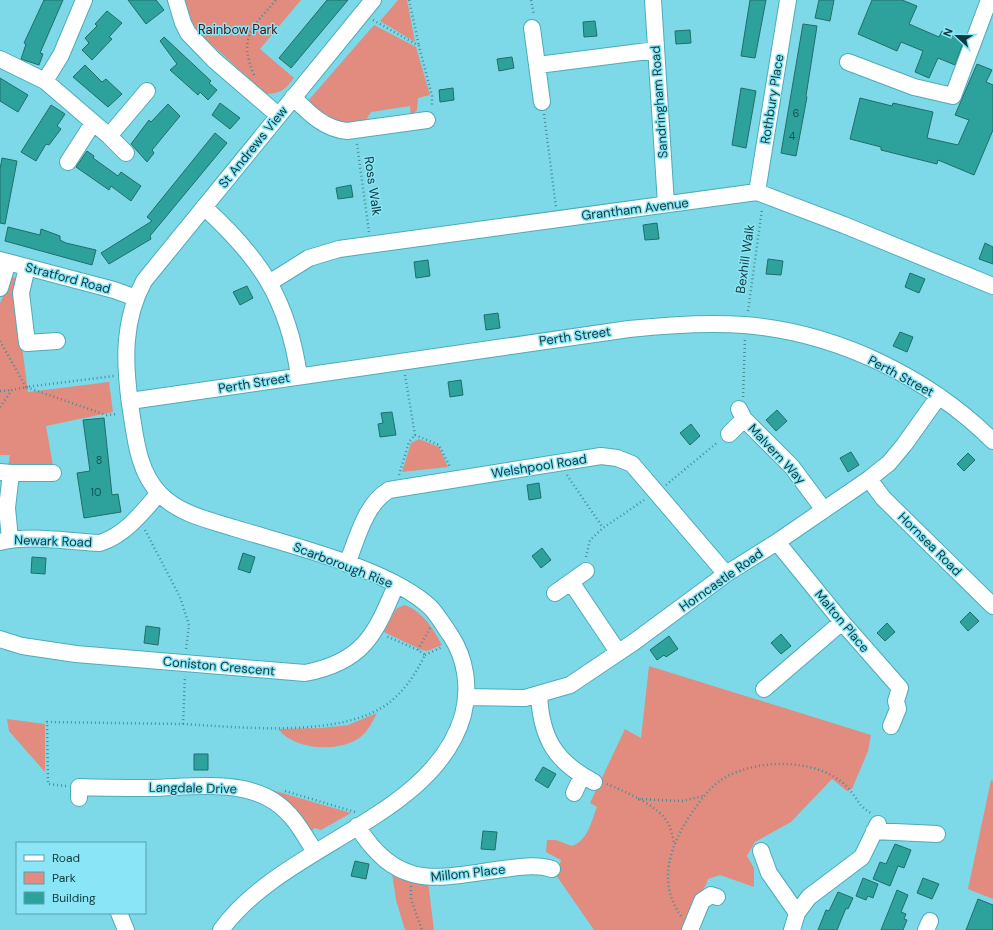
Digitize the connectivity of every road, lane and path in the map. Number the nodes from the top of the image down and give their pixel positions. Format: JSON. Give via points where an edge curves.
{"nodes":[{"id":1,"x":84,"y":0,"type":"edge"},
{"id":2,"x":176,"y":0,"type":"edge"},
{"id":3,"x":276,"y":0,"type":"edge"},
{"id":4,"x":374,"y":0,"type":"edge"},
{"id":5,"x":409,"y":0,"type":"edge"},
{"id":6,"x":653,"y":0,"type":"edge"},
{"id":7,"x":989,"y":0,"type":"edge"},
{"id":8,"x":793,"y":5,"type":"edge"},
{"id":9,"x":363,"y":13,"type":"junction"},
{"id":10,"x":532,"y":28,"type":"dead end"},
{"id":11,"x":419,"y":46,"type":"junction"},
{"id":12,"x":656,"y":50,"type":"junction"},
{"id":13,"x":0,"y":58,"type":"edge"},
{"id":14,"x":848,"y":62,"type":"dead end"},
{"id":15,"x":538,"y":65,"type":"junction"},
{"id":16,"x":45,"y":81,"type":"junction"},
{"id":17,"x":147,"y":91,"type":"dead end"},
{"id":18,"x":253,"y":94,"type":"junction"},
{"id":19,"x":293,"y":97,"type":"junction"},
{"id":20,"x":542,"y":102,"type":"joint"},
{"id":21,"x":278,"y":115,"type":"junction"},
{"id":22,"x":427,"y":120,"type":"joint"},
{"id":23,"x":93,"y":123,"type":"junction"},
{"id":24,"x":355,"y":130,"type":"junction"},
{"id":25,"x":109,"y":136,"type":"junction"},
{"id":26,"x":126,"y":153,"type":"dead end"},
{"id":27,"x":68,"y":162,"type":"dead end"},
{"id":28,"x":760,"y":194,"type":"junction"},
{"id":29,"x":666,"y":204,"type":"junction"},
{"id":30,"x":204,"y":207,"type":"junction"},
{"id":31,"x":557,"y":219,"type":"junction"},
{"id":32,"x":370,"y":244,"type":"junction"},
{"id":33,"x":4,"y":260,"type":"edge"},
{"id":34,"x":27,"y":267,"type":"junction"},
{"id":35,"x":270,"y":283,"type":"junction"},
{"id":36,"x":993,"y":286,"type":"edge"},
{"id":37,"x":0,"y":288,"type":"edge"},
{"id":38,"x":136,"y":298,"type":"junction"},
{"id":39,"x":746,"y":325,"type":"junction"},
{"id":40,"x":0,"y":341,"type":"edge"},
{"id":41,"x":57,"y":341,"type":"dead end"},
{"id":42,"x":403,"y":361,"type":"junction"},
{"id":43,"x":126,"y":374,"type":"junction"},
{"id":44,"x":299,"y":376,"type":"junction"},
{"id":45,"x":26,"y":387,"type":"junction"},
{"id":46,"x":12,"y":390,"type":"junction"},
{"id":47,"x":0,"y":391,"type":"edge"},
{"id":48,"x":939,"y":396,"type":"junction"},
{"id":49,"x":0,"y":407,"type":"edge"},
{"id":50,"x":131,"y":407,"type":"junction"},
{"id":51,"x":742,"y":414,"type":"junction"},
{"id":52,"x":729,"y":434,"type":"joint"},
{"id":53,"x":991,"y":434,"type":"edge"},
{"id":54,"x":415,"y":435,"type":"junction"},
{"id":55,"x":563,"y":462,"type":"junction"},
{"id":56,"x":6,"y":473,"type":"edge"},
{"id":57,"x":53,"y":473,"type":"dead end"},
{"id":58,"x":456,"y":479,"type":"junction"},
{"id":59,"x":869,"y":479,"type":"junction"},
{"id":60,"x":396,"y":488,"type":"junction"},
{"id":61,"x":657,"y":492,"type":"junction"},
{"id":62,"x":159,"y":493,"type":"junction"},
{"id":63,"x":824,"y":510,"type":"junction"},
{"id":64,"x":139,"y":517,"type":"junction"},
{"id":65,"x":603,"y":528,"type":"junction"},
{"id":66,"x":5,"y":541,"type":"edge"},
{"id":67,"x":777,"y":542,"type":"junction"},
{"id":68,"x":347,"y":564,"type":"junction"},
{"id":69,"x":586,"y":571,"type":"joint"},
{"id":70,"x":726,"y":574,"type":"junction"},
{"id":71,"x":571,"y":582,"type":"junction"},
{"id":72,"x":396,"y":585,"type":"junction"},
{"id":73,"x":555,"y":593,"type":"dead end"},
{"id":74,"x":993,"y":606,"type":"edge"},
{"id":75,"x":437,"y":615,"type":"junction"},
{"id":76,"x":842,"y":622,"type":"junction"},
{"id":77,"x":375,"y":630,"type":"junction"},
{"id":78,"x":0,"y":639,"type":"edge"},
{"id":79,"x":455,"y":642,"type":"junction"},
{"id":80,"x":418,"y":650,"type":"junction"},
{"id":81,"x":618,"y":652,"type":"junction"},
{"id":82,"x":425,"y":656,"type":"junction"},
{"id":83,"x":185,"y":663,"type":"junction"},
{"id":84,"x":764,"y":689,"type":"dead end"},
{"id":85,"x":539,"y":694,"type":"junction"},
{"id":86,"x":467,"y":697,"type":"junction"},
{"id":87,"x":183,"y":724,"type":"junction"},
{"id":88,"x":891,"y":726,"type":"dead end"},
{"id":89,"x":588,"y":779,"type":"junction"},
{"id":90,"x":277,"y":789,"type":"dead end"},
{"id":91,"x":79,"y":792,"type":"joint"},
{"id":92,"x":574,"y":793,"type":"dead end"},
{"id":93,"x":703,"y":796,"type":"junction"},
{"id":94,"x":637,"y":799,"type":"junction"},
{"id":95,"x":373,"y":817,"type":"junction"},
{"id":96,"x":357,"y":826,"type":"junction"},
{"id":97,"x":876,"y":827,"type":"junction"},
{"id":98,"x":937,"y":834,"type":"dead end"},
{"id":99,"x":674,"y":844,"type":"junction"},
{"id":100,"x":761,"y":851,"type":"dead end"},
{"id":101,"x":315,"y":852,"type":"junction"},
{"id":102,"x":552,"y":868,"type":"dead end"},
{"id":103,"x":411,"y":874,"type":"junction"},
{"id":104,"x":717,"y":896,"type":"dead end"},
{"id":105,"x":796,"y":913,"type":"junction"},
{"id":106,"x":119,"y":914,"type":"edge"},
{"id":107,"x":690,"y":929,"type":"edge"},
{"id":108,"x":126,"y":930,"type":"edge"},
{"id":109,"x":222,"y":930,"type":"edge"},
{"id":110,"x":422,"y":930,"type":"edge"},
{"id":111,"x":792,"y":930,"type":"edge"}],
"edges":[{"from":1,"to":16,"type":"street","via":[[62,55]]},
{"from":2,"to":18,"type":"street","via":[[188,33]]},
{"from":3,"to":18,"type":"path","via":[[256,23],[246,43],[251,66],[260,84]]},
{"from":4,"to":9,"type":"street","name":"St Andrews View"},
{"from":5,"to":11,"type":"path"},
{"from":6,"to":12,"type":"street","name":"Sandringham Road"},
{"from":7,"to":14,"type":"street","via":[[953,96],[914,87]]},
{"from":8,"to":28,"type":"street","name":"Rothbury Place"},
{"from":9,"to":11,"type":"path"},
{"from":9,"to":19,"type":"street","name":"St Andrews View"},
{"from":10,"to":15,"type":"street"},
{"from":11,"to":22,"type":"path","via":[[432,96],[433,120]]},
{"from":12,"to":15,"type":"street"},
{"from":12,"to":29,"type":"street","name":"Sandringham Road"},
{"from":13,"to":16,"type":"street"},
{"from":15,"to":20,"type":"street"},
{"from":16,"to":23,"type":"street"},
{"from":17,"to":25,"type":"street"},
{"from":18,"to":21,"type":"street"},
{"from":19,"to":21,"type":"street","name":"St Andrews View"},
{"from":19,"to":24,"type":"street","via":[[318,120],[330,127]]},
{"from":20,"to":31,"type":"path"},
{"from":21,"to":30,"type":"street","name":"St Andrews View"},
{"from":22,"to":24,"type":"street"},
{"from":23,"to":25,"type":"street"},
{"from":23,"to":27,"type":"street"},
{"from":24,"to":32,"type":"path","name":"Ross Walk"},
{"from":25,"to":26,"type":"street"},
{"from":28,"to":29,"type":"street","name":"Grantham Avenue"},
{"from":28,"to":36,"type":"street","name":"Grantham Avenue","via":[[844,225]]},
{"from":28,"to":39,"type":"path","name":"Bexhill Walk"},
{"from":29,"to":31,"type":"street","name":"Grantham Avenue"},
{"from":30,"to":35,"type":"street","via":[[250,253]]},
{"from":30,"to":38,"type":"street","name":"St Andrews View","via":[[152,271]]},
{"from":31,"to":32,"type":"street","name":"Grantham Avenue"},
{"from":32,"to":35,"type":"street","name":"Grantham Avenue","via":[[316,255]]},
{"from":33,"to":34,"type":"street","name":"Stratford Road"},
{"from":33,"to":37,"type":"street"},
{"from":34,"to":38,"type":"street","name":"Stratford Road"},
{"from":34,"to":41,"type":"street","via":[[21,293],[27,343]]},
{"from":35,"to":44,"type":"street","via":[[295,345]]},
{"from":38,"to":43,"type":"street","name":"Scarborough Rise","via":[[127,333]]},
{"from":39,"to":42,"type":"street","name":"Perth Street","via":[[675,325],[629,329]]},
{"from":39,"to":48,"type":"street","name":"Perth Street","via":[[793,333],[852,351],[892,369]]},
{"from":39,"to":51,"type":"path","name":"Bexhill Walk"},
{"from":40,"to":45,"type":"path"},
{"from":42,"to":44,"type":"street","name":"Perth Street"},
{"from":42,"to":54,"type":"path"},
{"from":43,"to":45,"type":"path"},
{"from":43,"to":50,"type":"street","name":"Scarborough Rise"},
{"from":44,"to":50,"type":"street","name":"Perth Street"},
{"from":45,"to":46,"type":"path"},
{"from":45,"to":50,"type":"path","via":[[106,415]]},
{"from":46,"to":47,"type":"path"},
{"from":46,"to":49,"type":"path"},
{"from":48,"to":53,"type":"street","name":"Perth Street"},
{"from":48,"to":59,"type":"street","name":"Horncastle Road","via":[[889,463]]},
{"from":50,"to":62,"type":"street","name":"Scarborough Rise","via":[[137,446],[146,475]]},
{"from":51,"to":52,"type":"street","name":"Malvern Way"},
{"from":51,"to":63,"type":"street","name":"Malvern Way","via":[[792,467]]},
{"from":52,"to":61,"type":"path"},
{"from":54,"to":58,"type":"path","via":[[439,444]]},
{"from":54,"to":60,"type":"path","via":[[409,442]]},
{"from":55,"to":58,"type":"street","name":"Welshpool Road"},
{"from":55,"to":61,"type":"street","name":"Welshpool Road","via":[[601,456],[617,458],[632,464]]},
{"from":55,"to":65,"type":"path","via":[[564,470]]},
{"from":56,"to":57,"type":"street"},
{"from":56,"to":66,"type":"street"},
{"from":58,"to":60,"type":"street","name":"Welshpool Road"},
{"from":59,"to":63,"type":"street","name":"Horncastle Road"},
{"from":59,"to":74,"type":"street","name":"Hornsea Road","via":[[883,498]]},
{"from":60,"to":68,"type":"street","name":"Welshpool Road","via":[[383,493],[374,503]]},
{"from":61,"to":65,"type":"path"},
{"from":61,"to":70,"type":"street","name":"Welshpool Road"},
{"from":62,"to":64,"type":"street","name":"Newark Road"},
{"from":62,"to":68,"type":"street","name":"Scarborough Rise","via":[[179,508],[203,518]]},
{"from":63,"to":67,"type":"street","name":"Horncastle Road"},
{"from":64,"to":66,"type":"street","name":"Newark Road","via":[[120,533],[100,543],[34,539]]},
{"from":64,"to":83,"type":"path","via":[[180,597],[189,625]]},
{"from":65,"to":69,"type":"path","via":[[590,540],[584,563]]},
{"from":67,"to":70,"type":"street","name":"Horncastle Road"},
{"from":67,"to":76,"type":"street","name":"Malton Place"},
{"from":68,"to":72,"type":"street","name":"Scarborough Rise"},
{"from":69,"to":71,"type":"street"},
{"from":70,"to":81,"type":"street","name":"Horncastle Road"},
{"from":71,"to":73,"type":"street"},
{"from":71,"to":81,"type":"street"},
{"from":72,"to":75,"type":"street","name":"Scarborough Rise","via":[[422,601]]},
{"from":72,"to":77,"type":"street","name":"Coniston Crescent"},
{"from":75,"to":79,"type":"street","name":"Scarborough Rise"},
{"from":75,"to":80,"type":"path"},
{"from":76,"to":84,"type":"street","via":[[818,652],[794,662]]},
{"from":76,"to":88,"type":"street","name":"Malton Place","via":[[900,688],[896,702],[898,708]]},
{"from":77,"to":80,"type":"path"},
{"from":77,"to":83,"type":"street","name":"Coniston Crescent","via":[[355,653],[337,665],[305,673]]},
{"from":78,"to":83,"type":"street","name":"Coniston Crescent","via":[[22,646],[76,654]]},
{"from":79,"to":82,"type":"path"},
{"from":79,"to":86,"type":"street","name":"Scarborough Rise","via":[[466,674]]},
{"from":80,"to":82,"type":"path"},
{"from":81,"to":85,"type":"street","name":"Horncastle Road","via":[[570,684]]},
{"from":82,"to":87,"type":"path","via":[[407,686],[391,702],[346,721],[289,728]]},
{"from":83,"to":87,"type":"path"},
{"from":85,"to":86,"type":"street","name":"Horncastle Road","via":[[524,698]]},
{"from":85,"to":89,"type":"street","via":[[542,724],[551,747],[563,762]]},
{"from":86,"to":95,"type":"street","name":"Scarborough Rise","via":[[461,722],[439,760],[412,789]]},
{"from":87,"to":91,"type":"path","via":[[47,722],[48,784]]},
{"from":89,"to":92,"type":"street"},
{"from":89,"to":94,"type":"path","via":[[596,779]]},
{"from":90,"to":95,"type":"path"},
{"from":91,"to":101,"type":"street","name":"Langdale Drive","via":[[220,787],[247,790],[268,798],[288,813],[297,822]]},
{"from":93,"to":94,"type":"path","via":[[682,800]]},
{"from":93,"to":97,"type":"path","via":[[720,781],[742,770],[778,764],[803,765],[829,774],[849,788],[861,806],[872,813]]},
{"from":93,"to":99,"type":"path"},
{"from":94,"to":99,"type":"path","via":[[667,821]]},
{"from":95,"to":96,"type":"street","name":"Scarborough Rise"},
{"from":96,"to":101,"type":"street","name":"Scarborough Rise"},
{"from":96,"to":103,"type":"street","name":"Millom Place","via":[[376,853],[395,867]]},
{"from":97,"to":98,"type":"street"},
{"from":97,"to":105,"type":"street","via":[[862,857],[809,897]]},
{"from":99,"to":107,"type":"path","via":[[668,867],[668,885],[674,906]]},
{"from":100,"to":105,"type":"street","via":[[769,873]]},
{"from":101,"to":109,"type":"street","name":"Scarborough Rise","via":[[263,886],[232,915]]},
{"from":102,"to":103,"type":"street","name":"Millom Place","via":[[533,866],[440,878]]},
{"from":103,"to":110,"type":"path","via":[[411,899]]},
{"from":104,"to":107,"type":"street","via":[[711,895],[702,901]]},
{"from":105,"to":111,"type":"street"},
{"from":106,"to":108,"type":"street"}]}
